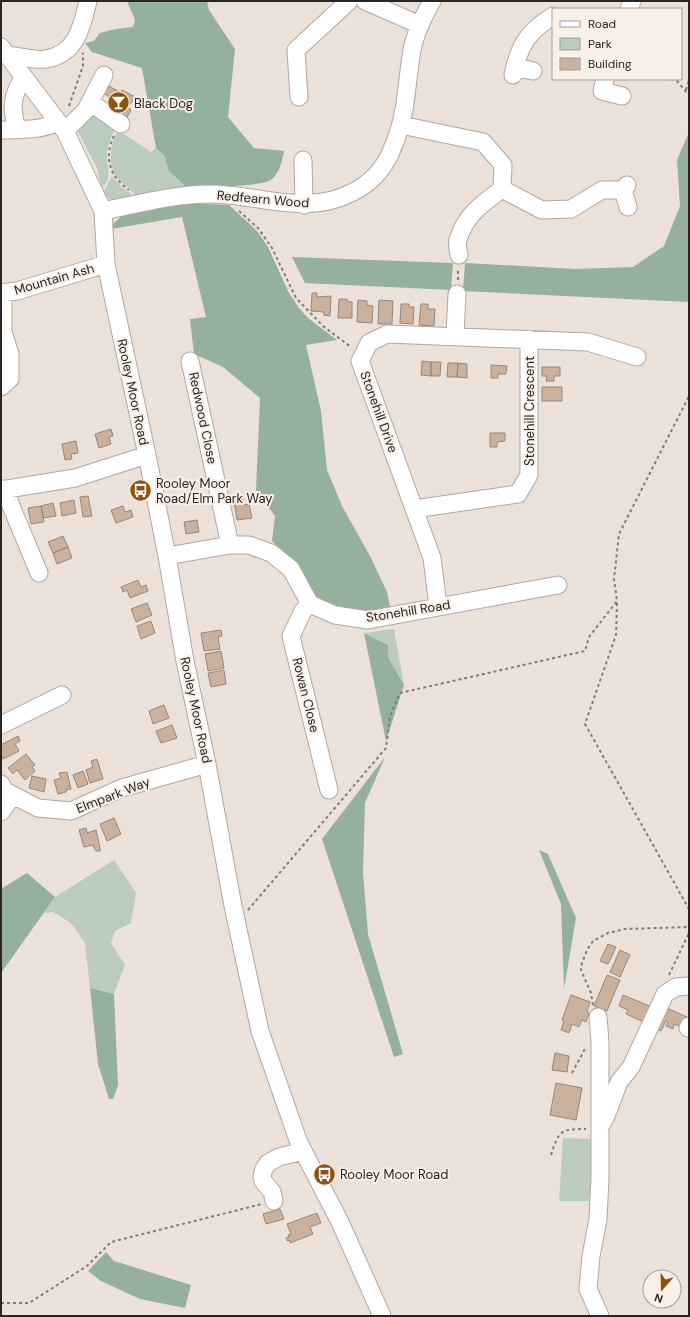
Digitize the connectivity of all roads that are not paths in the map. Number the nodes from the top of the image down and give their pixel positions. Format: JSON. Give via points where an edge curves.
{"nodes":[{"id":1,"x":88,"y":1,"type":"edge"},
{"id":2,"x":349,"y":1,"type":"edge"},
{"id":3,"x":364,"y":1,"type":"edge"},
{"id":4,"x":432,"y":1,"type":"edge"},
{"id":5,"x":552,"y":17,"type":"edge"},
{"id":6,"x":420,"y":25,"type":"junction"},
{"id":7,"x":4,"y":51,"type":"edge"},
{"id":8,"x":45,"y":60,"type":"junction"},
{"id":9,"x":533,"y":71,"type":"dead end"},
{"id":10,"x":104,"y":75,"type":"dead end"},
{"id":11,"x":605,"y":80,"type":"edge"},
{"id":12,"x":27,"y":81,"type":"junction"},
{"id":13,"x":299,"y":96,"type":"dead end"},
{"id":14,"x":622,"y":96,"type":"dead end"},
{"id":15,"x":90,"y":102,"type":"junction"},
{"id":16,"x":6,"y":112,"type":"edge"},
{"id":17,"x":121,"y":124,"type":"road end"},
{"id":18,"x":401,"y":125,"type":"junction"},
{"id":19,"x":61,"y":127,"type":"junction"},
{"id":20,"x":9,"y":130,"type":"edge"},
{"id":21,"x":303,"y":160,"type":"dead end"},
{"id":22,"x":502,"y":189,"type":"junction"},
{"id":23,"x":304,"y":205,"type":"junction"},
{"id":24,"x":628,"y":207,"type":"dead end"},
{"id":25,"x":103,"y":210,"type":"junction"},
{"id":26,"x":459,"y":255,"type":"road end"},
{"id":27,"x":106,"y":264,"type":"junction"},
{"id":28,"x":2,"y":293,"type":"edge"},
{"id":29,"x":458,"y":294,"type":"road end"},
{"id":30,"x":2,"y":332,"type":"edge"},
{"id":31,"x":455,"y":336,"type":"junction"},
{"id":32,"x":529,"y":339,"type":"junction"},
{"id":33,"x":637,"y":357,"type":"dead end"},
{"id":34,"x":190,"y":361,"type":"dead end"},
{"id":35,"x":1,"y":387,"type":"edge"},
{"id":36,"x":147,"y":455,"type":"junction"},
{"id":37,"x":3,"y":489,"type":"edge"},
{"id":38,"x":414,"y":509,"type":"junction"},
{"id":39,"x":230,"y":545,"type":"junction"},
{"id":40,"x":167,"y":556,"type":"junction"},
{"id":41,"x":39,"y":573,"type":"dead end"},
{"id":42,"x":558,"y":585,"type":"dead end"},
{"id":43,"x":310,"y":604,"type":"junction"},
{"id":44,"x":438,"y":606,"type":"junction"},
{"id":45,"x":62,"y":695,"type":"dead end"},
{"id":46,"x":1,"y":725,"type":"edge"},
{"id":47,"x":207,"y":764,"type":"junction"},
{"id":48,"x":7,"y":790,"type":"edge"},
{"id":49,"x":329,"y":790,"type":"dead end"},
{"id":50,"x":1,"y":812,"type":"edge"},
{"id":51,"x":689,"y":986,"type":"edge"},
{"id":52,"x":598,"y":1017,"type":"road end"},
{"id":53,"x":600,"y":1065,"type":"junction"},
{"id":54,"x":619,"y":1082,"type":"junction"},
{"id":55,"x":599,"y":1127,"type":"junction"},
{"id":56,"x":303,"y":1151,"type":"junction"},
{"id":57,"x":274,"y":1201,"type":"road end"},
{"id":58,"x":382,"y":1316,"type":"edge"},
{"id":59,"x":600,"y":1316,"type":"edge"}],
"edges":[{"from":1,"to":8,"type":"street","via":[[82,29],[73,44],[60,54]]},
{"from":2,"to":13,"type":"street","via":[[296,50]]},
{"from":3,"to":6,"type":"street"},
{"from":4,"to":6,"type":"street","name":"Redfearn Wood"},
{"from":5,"to":9,"type":"street","via":[[541,23],[524,41],[514,71]]},
{"from":6,"to":18,"type":"street","name":"Redfearn Wood","via":[[413,46]]},
{"from":7,"to":8,"type":"street"},
{"from":7,"to":12,"type":"street","name":"Rooley Moor Road"},
{"from":8,"to":12,"type":"street"},
{"from":10,"to":15,"type":"street"},
{"from":11,"to":14,"type":"street","via":[[602,91]]},
{"from":12,"to":16,"type":"street","via":[[16,93]]},
{"from":12,"to":19,"type":"street","name":"Rooley Moor Road"},
{"from":15,"to":17,"type":"street"},
{"from":15,"to":19,"type":"street","via":[[86,110]]},
{"from":16,"to":20,"type":"street"},
{"from":18,"to":22,"type":"street","via":[[483,142],[503,165]]},
{"from":18,"to":23,"type":"street","name":"Redfearn Wood","via":[[390,155],[381,169],[364,186],[341,198]]},
{"from":19,"to":20,"type":"street"},
{"from":19,"to":25,"type":"street","name":"Rooley Moor Road"},
{"from":21,"to":23,"type":"street"},
{"from":22,"to":24,"type":"street","via":[[542,210],[571,209],[602,190],[625,188]]},
{"from":22,"to":26,"type":"street","via":[[478,207],[467,221],[458,241]]},
{"from":23,"to":25,"type":"street","name":"Redfearn Wood","via":[[211,194],[174,196]]},
{"from":25,"to":27,"type":"street","name":"Rooley Moor Road"},
{"from":27,"to":28,"type":"street","name":"Mountain Ash","via":[[17,291]]},
{"from":27,"to":36,"type":"street","name":"Rooley Moor Road"},
{"from":28,"to":30,"type":"street","name":"Mountain Ash"},
{"from":29,"to":31,"type":"street"},
{"from":30,"to":35,"type":"street","name":"Mountain Ash","via":[[10,354],[10,379]]},
{"from":31,"to":32,"type":"street","name":"Stonehill Drive"},
{"from":31,"to":38,"type":"street","name":"Stonehill Drive","via":[[387,334],[369,343],[360,361]]},
{"from":32,"to":33,"type":"street","name":"Stonehill Drive","via":[[588,342]]},
{"from":32,"to":38,"type":"street","name":"Stonehill Crescent","via":[[529,475],[518,494]]},
{"from":34,"to":39,"type":"street","name":"Redwood Close"},
{"from":36,"to":37,"type":"street","via":[[75,478]]},
{"from":36,"to":40,"type":"street","name":"Rooley Moor Road"},
{"from":37,"to":41,"type":"street"},
{"from":38,"to":44,"type":"street","name":"Stonehill Drive","via":[[432,558]]},
{"from":39,"to":40,"type":"street"},
{"from":39,"to":43,"type":"street","via":[[249,545],[271,553],[291,569]]},
{"from":40,"to":47,"type":"street","name":"Rooley Moor Road","via":[[185,661]]},
{"from":42,"to":44,"type":"street","name":"Stonehill Road"},
{"from":43,"to":44,"type":"street","name":"Stonehill Road","via":[[335,615],[368,620]]},
{"from":43,"to":49,"type":"street","name":"Rowan Close","via":[[303,611],[291,636]]},
{"from":45,"to":46,"type":"street"},
{"from":47,"to":48,"type":"street","name":"Elmpark Way","via":[[122,788],[71,811],[38,808]]},
{"from":47,"to":56,"type":"street","name":"Rooley Moor Road","via":[[260,1031]]},
{"from":48,"to":50,"type":"street"},
{"from":51,"to":54,"type":"street","via":[[676,987],[665,994],[631,1068]]},
{"from":52,"to":53,"type":"street"},
{"from":53,"to":54,"type":"street","via":[[609,1068]]},
{"from":53,"to":55,"type":"street"},
{"from":54,"to":55,"type":"street"},
{"from":55,"to":59,"type":"street","via":[[598,1219],[588,1289]]},
{"from":56,"to":57,"type":"street","via":[[273,1160],[264,1169],[263,1182],[272,1192]]},
{"from":56,"to":58,"type":"street","name":"Rooley Moor Road","via":[[340,1222]]}]}
